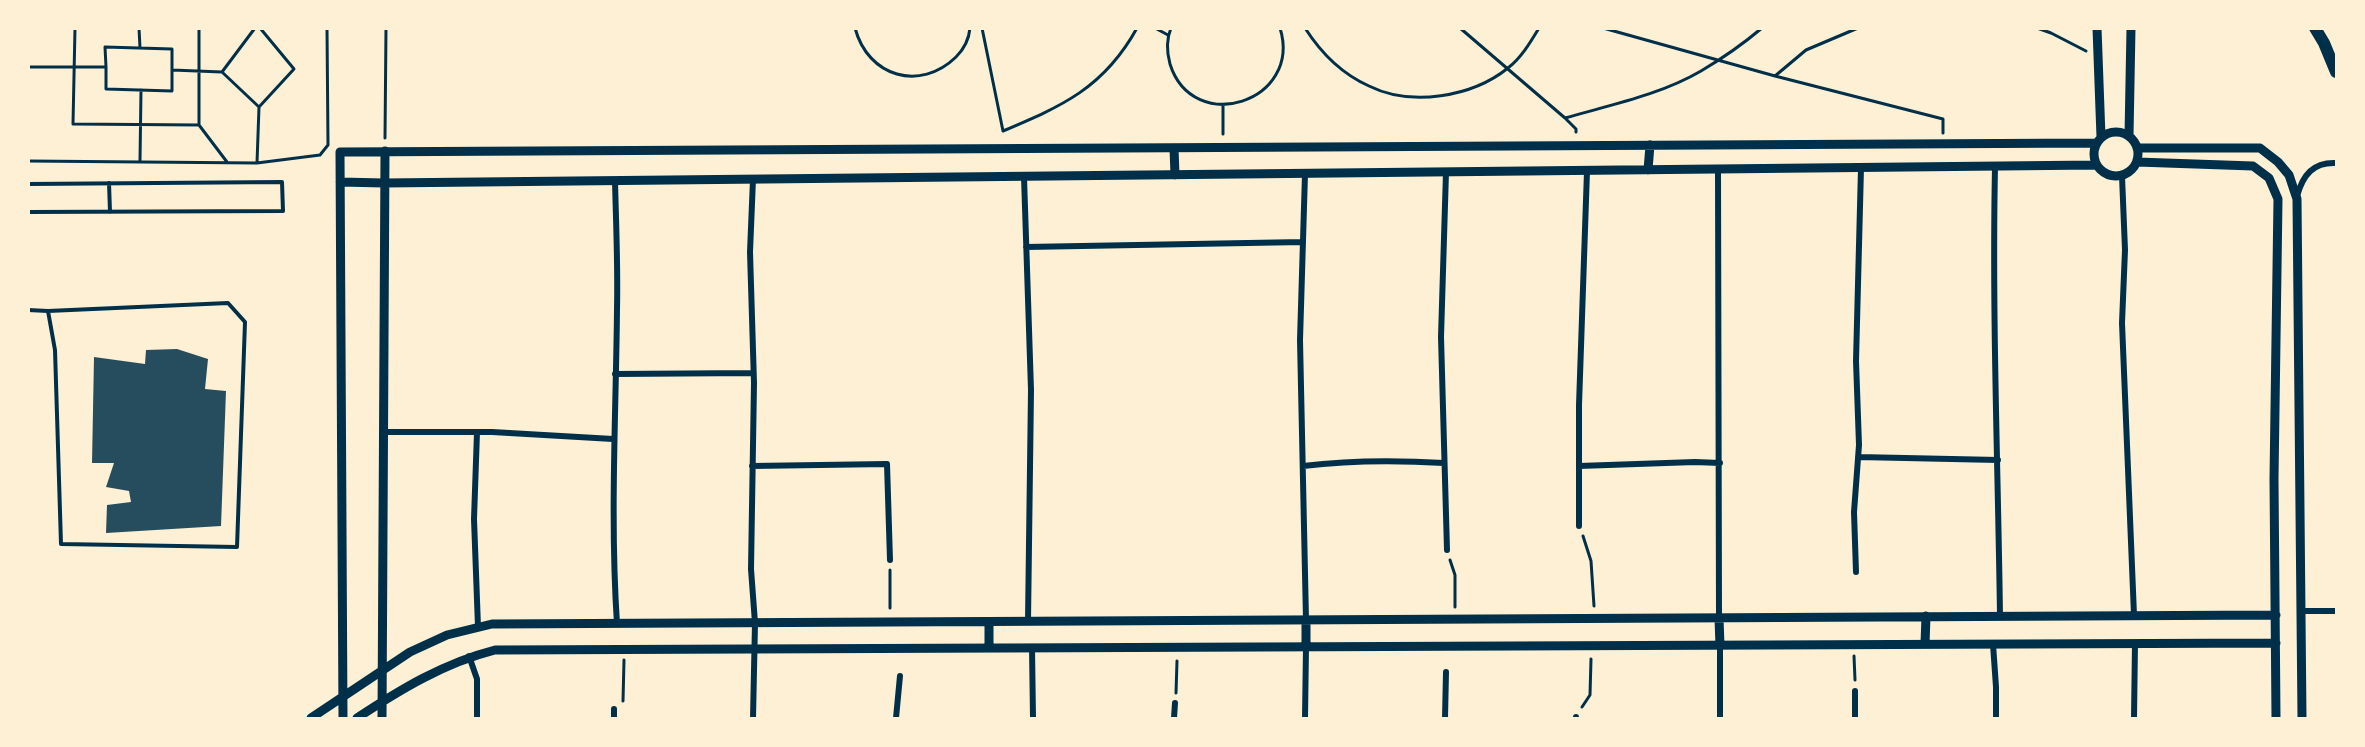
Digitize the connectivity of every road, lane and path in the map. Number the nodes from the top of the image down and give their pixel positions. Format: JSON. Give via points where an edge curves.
{"nodes":[{"id":1,"x":75,"y":28,"type":"edge"},
{"id":2,"x":139,"y":28,"type":"edge"},
{"id":3,"x":199,"y":28,"type":"edge"},
{"id":4,"x":255,"y":28,"type":"edge"},
{"id":5,"x":260,"y":28,"type":"edge"},
{"id":6,"x":327,"y":28,"type":"edge"},
{"id":7,"x":386,"y":28,"type":"edge"},
{"id":8,"x":855,"y":28,"type":"edge"},
{"id":9,"x":970,"y":28,"type":"edge"},
{"id":10,"x":982,"y":28,"type":"edge"},
{"id":11,"x":1137,"y":28,"type":"edge"},
{"id":12,"x":1155,"y":28,"type":"edge"},
{"id":13,"x":1171,"y":28,"type":"edge"},
{"id":14,"x":1280,"y":28,"type":"edge"},
{"id":15,"x":1305,"y":28,"type":"edge"},
{"id":16,"x":1460,"y":28,"type":"edge"},
{"id":17,"x":1539,"y":28,"type":"edge"},
{"id":18,"x":1603,"y":28,"type":"edge"},
{"id":19,"x":1762,"y":28,"type":"edge"},
{"id":20,"x":1858,"y":28,"type":"edge"},
{"id":21,"x":2037,"y":28,"type":"edge"},
{"id":22,"x":2097,"y":28,"type":"edge"},
{"id":23,"x":2131,"y":28,"type":"edge"},
{"id":24,"x":2315,"y":28,"type":"edge"},
{"id":25,"x":1168,"y":35,"type":"junction"},
{"id":26,"x":140,"y":48,"type":"junction"},
{"id":27,"x":2098,"y":57,"type":"junction"},
{"id":28,"x":1717,"y":60,"type":"junction"},
{"id":29,"x":29,"y":66,"type":"edge"},
{"id":30,"x":106,"y":67,"type":"junction"},
{"id":31,"x":75,"y":69,"type":"junction"},
{"id":32,"x":1507,"y":69,"type":"junction"},
{"id":33,"x":172,"y":70,"type":"junction"},
{"id":34,"x":199,"y":70,"type":"junction"},
{"id":35,"x":222,"y":72,"type":"junction"},
{"id":36,"x":2337,"y":72,"type":"edge"},
{"id":37,"x":28,"y":74,"type":"edge"},
{"id":38,"x":1775,"y":76,"type":"junction"},
{"id":39,"x":141,"y":90,"type":"junction"},
{"id":40,"x":1223,"y":106,"type":"junction"},
{"id":41,"x":259,"y":107,"type":"junction"},
{"id":42,"x":1565,"y":118,"type":"junction"},
{"id":43,"x":140,"y":125,"type":"junction"},
{"id":44,"x":200,"y":125,"type":"junction"},
{"id":45,"x":2129,"y":136,"type":"junction"},
{"id":46,"x":2099,"y":140,"type":"junction"},
{"id":47,"x":1944,"y":144,"type":"junction"},
{"id":48,"x":1650,"y":145,"type":"junction"},
{"id":49,"x":1576,"y":146,"type":"junction"},
{"id":50,"x":1174,"y":148,"type":"junction"},
{"id":51,"x":1224,"y":148,"type":"junction"},
{"id":52,"x":2137,"y":148,"type":"junction"},
{"id":53,"x":385,"y":152,"type":"junction"},
{"id":54,"x":28,"y":161,"type":"edge"},
{"id":55,"x":140,"y":162,"type":"junction"},
{"id":56,"x":227,"y":162,"type":"junction"},
{"id":57,"x":2137,"y":162,"type":"junction"},
{"id":58,"x":257,"y":163,"type":"junction"},
{"id":59,"x":2337,"y":163,"type":"edge"},
{"id":60,"x":2096,"y":165,"type":"junction"},
{"id":61,"x":1995,"y":167,"type":"junction"},
{"id":62,"x":1861,"y":168,"type":"junction"},
{"id":63,"x":1648,"y":170,"type":"junction"},
{"id":64,"x":1718,"y":170,"type":"junction"},
{"id":65,"x":1587,"y":171,"type":"junction"},
{"id":66,"x":1446,"y":172,"type":"junction"},
{"id":67,"x":1305,"y":174,"type":"junction"},
{"id":68,"x":1175,"y":175,"type":"junction"},
{"id":69,"x":2122,"y":176,"type":"junction"},
{"id":70,"x":1024,"y":177,"type":"junction"},
{"id":71,"x":753,"y":179,"type":"junction"},
{"id":72,"x":615,"y":181,"type":"junction"},
{"id":73,"x":340,"y":182,"type":"junction"},
{"id":74,"x":110,"y":183,"type":"junction"},
{"id":75,"x":384,"y":183,"type":"junction"},
{"id":76,"x":28,"y":184,"type":"edge"},
{"id":77,"x":2296,"y":200,"type":"junction"},
{"id":78,"x":28,"y":212,"type":"edge"},
{"id":79,"x":110,"y":212,"type":"junction"},
{"id":80,"x":1303,"y":242,"type":"junction"},
{"id":81,"x":1026,"y":247,"type":"junction"},
{"id":82,"x":28,"y":310,"type":"edge"},
{"id":83,"x":48,"y":312,"type":"junction"},
{"id":84,"x":753,"y":373,"type":"junction"},
{"id":85,"x":615,"y":374,"type":"junction"},
{"id":86,"x":384,"y":432,"type":"junction"},
{"id":87,"x":477,"y":432,"type":"junction"},
{"id":88,"x":613,"y":439,"type":"junction"},
{"id":89,"x":1858,"y":458,"type":"junction"},
{"id":90,"x":1998,"y":460,"type":"junction"},
{"id":91,"x":1444,"y":463,"type":"junction"},
{"id":92,"x":1720,"y":463,"type":"junction"},
{"id":93,"x":752,"y":466,"type":"junction"},
{"id":94,"x":1303,"y":466,"type":"junction"},
{"id":95,"x":1580,"y":466,"type":"junction"},
{"id":96,"x":1579,"y":526,"type":"joint"},
{"id":97,"x":1447,"y":550,"type":"joint"},
{"id":98,"x":890,"y":560,"type":"joint"},
{"id":99,"x":1856,"y":572,"type":"dead end"},
{"id":100,"x":2302,"y":611,"type":"junction"},
{"id":101,"x":2337,"y":611,"type":"edge"},
{"id":102,"x":2134,"y":615,"type":"junction"},
{"id":103,"x":2276,"y":615,"type":"junction"},
{"id":104,"x":1926,"y":616,"type":"junction"},
{"id":105,"x":2000,"y":616,"type":"junction"},
{"id":106,"x":1595,"y":618,"type":"junction"},
{"id":107,"x":1719,"y":618,"type":"junction"},
{"id":108,"x":1456,"y":619,"type":"junction"},
{"id":109,"x":1306,"y":620,"type":"junction"},
{"id":110,"x":1028,"y":621,"type":"junction"},
{"id":111,"x":890,"y":622,"type":"junction"},
{"id":112,"x":988,"y":622,"type":"junction"},
{"id":113,"x":755,"y":623,"type":"junction"},
{"id":114,"x":617,"y":624,"type":"junction"},
{"id":115,"x":478,"y":627,"type":"junction"},
{"id":116,"x":2135,"y":643,"type":"junction"},
{"id":117,"x":2276,"y":643,"type":"junction"},
{"id":118,"x":1854,"y":644,"type":"junction"},
{"id":119,"x":1925,"y":644,"type":"junction"},
{"id":120,"x":1993,"y":644,"type":"junction"},
{"id":121,"x":1591,"y":645,"type":"junction"},
{"id":122,"x":1720,"y":646,"type":"junction"},
{"id":123,"x":1178,"y":647,"type":"junction"},
{"id":124,"x":1306,"y":647,"type":"junction"},
{"id":125,"x":989,"y":648,"type":"junction"},
{"id":126,"x":1032,"y":648,"type":"junction"},
{"id":127,"x":754,"y":649,"type":"junction"},
{"id":128,"x":624,"y":650,"type":"junction"},
{"id":129,"x":469,"y":657,"type":"junction"},
{"id":130,"x":383,"y":672,"type":"junction"},
{"id":131,"x":1446,"y":672,"type":"dead end"},
{"id":132,"x":900,"y":676,"type":"dead end"},
{"id":133,"x":1855,"y":691,"type":"joint"},
{"id":134,"x":343,"y":698,"type":"junction"},
{"id":135,"x":382,"y":701,"type":"junction"},
{"id":136,"x":1175,"y":703,"type":"joint"},
{"id":137,"x":614,"y":709,"type":"joint"},
{"id":138,"x":311,"y":718,"type":"edge"},
{"id":139,"x":344,"y":718,"type":"edge"},
{"id":140,"x":357,"y":718,"type":"edge"},
{"id":141,"x":382,"y":718,"type":"edge"},
{"id":142,"x":477,"y":718,"type":"edge"},
{"id":143,"x":614,"y":718,"type":"edge"},
{"id":144,"x":753,"y":718,"type":"edge"},
{"id":145,"x":896,"y":718,"type":"edge"},
{"id":146,"x":1033,"y":718,"type":"edge"},
{"id":147,"x":1174,"y":718,"type":"edge"},
{"id":148,"x":1305,"y":718,"type":"edge"},
{"id":149,"x":1445,"y":718,"type":"edge"},
{"id":150,"x":1576,"y":718,"type":"edge"},
{"id":151,"x":1720,"y":718,"type":"edge"},
{"id":152,"x":1855,"y":718,"type":"edge"},
{"id":153,"x":1996,"y":718,"type":"edge"},
{"id":154,"x":2134,"y":718,"type":"edge"},
{"id":155,"x":2276,"y":718,"type":"edge"},
{"id":156,"x":2302,"y":718,"type":"edge"}],
"edges":[{"from":1,"to":31,"type":"path"},
{"from":2,"to":26,"type":"path"},
{"from":3,"to":34,"type":"path"},
{"from":4,"to":35,"type":"path"},
{"from":5,"to":41,"type":"path","via":[[294,69]]},
{"from":6,"to":58,"type":"path","via":[[328,145],[320,155]]},
{"from":7,"to":53,"type":"path"},
{"from":8,"to":9,"type":"path","via":[[870,59],[887,71],[907,76],[927,75],[946,66],[961,52]]},
{"from":10,"to":11,"type":"path","via":[[1003,132],[1084,92],[1129,44]]},
{"from":12,"to":25,"type":"path"},
{"from":13,"to":25,"type":"path"},
{"from":14,"to":40,"type":"path","via":[[1282,60],[1274,79],[1261,93],[1243,103]]},
{"from":15,"to":32,"type":"path","via":[[1345,72],[1370,87],[1405,96],[1460,93]]},
{"from":16,"to":32,"type":"path"},
{"from":17,"to":32,"type":"path"},
{"from":18,"to":28,"type":"path"},
{"from":19,"to":28,"type":"path"},
{"from":20,"to":38,"type":"path","via":[[1806,50]]},
{"from":21,"to":27,"type":"path"},
{"from":22,"to":27,"type":"street"},
{"from":23,"to":45,"type":"street"},
{"from":24,"to":36,"type":"main road"},
{"from":25,"to":40,"type":"path","via":[[1170,65],[1186,91]]},
{"from":26,"to":30,"type":"path","via":[[105,47]]},
{"from":26,"to":33,"type":"path","via":[[172,49]]},
{"from":27,"to":46,"type":"street"},
{"from":28,"to":38,"type":"path"},
{"from":28,"to":42,"type":"path","via":[[1655,91]]},
{"from":29,"to":31,"type":"path"},
{"from":29,"to":37,"type":"path"},
{"from":30,"to":31,"type":"path"},
{"from":30,"to":39,"type":"path","via":[[106,89]]},
{"from":31,"to":43,"type":"path","via":[[72,124]]},
{"from":32,"to":42,"type":"path"},
{"from":33,"to":34,"type":"path"},
{"from":33,"to":39,"type":"path","via":[[172,91]]},
{"from":34,"to":35,"type":"path"},
{"from":34,"to":44,"type":"path"},
{"from":35,"to":41,"type":"path"},
{"from":38,"to":47,"type":"path","via":[[1943,120]]},
{"from":39,"to":43,"type":"path"},
{"from":40,"to":51,"type":"path"},
{"from":41,"to":58,"type":"path"},
{"from":42,"to":49,"type":"path","via":[[1576,129]]},
{"from":43,"to":44,"type":"path"},
{"from":43,"to":55,"type":"path"},
{"from":44,"to":56,"type":"path"},
{"from":45,"to":46,"type":"street","via":[[2116,132]]},
{"from":45,"to":52,"type":"street"},
{"from":46,"to":47,"type":"street"},
{"from":46,"to":60,"type":"street","via":[[2094,150]]},
{"from":47,"to":48,"type":"street"},
{"from":48,"to":49,"type":"street"},
{"from":48,"to":63,"type":"street"},
{"from":49,"to":51,"type":"street"},
{"from":50,"to":51,"type":"street"},
{"from":50,"to":53,"type":"street"},
{"from":50,"to":68,"type":"street"},
{"from":52,"to":57,"type":"street"},
{"from":52,"to":77,"type":"street","via":[[2260,148],[2289,175]]},
{"from":53,"to":73,"type":"street","via":[[340,152]]},
{"from":53,"to":75,"type":"street"},
{"from":54,"to":55,"type":"path"},
{"from":55,"to":56,"type":"path"},
{"from":56,"to":58,"type":"path"},
{"from":57,"to":69,"type":"street"},
{"from":57,"to":103,"type":"street","via":[[2253,166],[2269,178],[2278,199]]},
{"from":59,"to":77,"type":"street","via":[[2313,167],[2302,180]]},
{"from":60,"to":61,"type":"street"},
{"from":60,"to":69,"type":"street","via":[[2108,176]]},
{"from":61,"to":62,"type":"street"},
{"from":61,"to":90,"type":"street"},
{"from":62,"to":64,"type":"street"},
{"from":62,"to":89,"type":"street","via":[[1856,361]]},
{"from":63,"to":64,"type":"street"},
{"from":63,"to":65,"type":"street"},
{"from":64,"to":92,"type":"street"},
{"from":65,"to":66,"type":"street"},
{"from":65,"to":95,"type":"street"},
{"from":66,"to":67,"type":"street"},
{"from":66,"to":91,"type":"street","via":[[1441,337]]},
{"from":67,"to":68,"type":"street"},
{"from":67,"to":80,"type":"street"},
{"from":68,"to":70,"type":"street"},
{"from":69,"to":102,"type":"street","via":[[2122,323]]},
{"from":70,"to":71,"type":"street"},
{"from":70,"to":81,"type":"street"},
{"from":71,"to":72,"type":"street"},
{"from":71,"to":84,"type":"street"},
{"from":72,"to":75,"type":"street"},
{"from":72,"to":85,"type":"street"},
{"from":73,"to":75,"type":"street"},
{"from":73,"to":134,"type":"street"},
{"from":74,"to":76,"type":"lane"},
{"from":74,"to":79,"type":"lane"},
{"from":74,"to":79,"type":"lane","via":[[282,182],[283,211]]},
{"from":75,"to":86,"type":"street"},
{"from":77,"to":100,"type":"street"},
{"from":78,"to":79,"type":"lane"},
{"from":80,"to":81,"type":"street"},
{"from":80,"to":94,"type":"street"},
{"from":81,"to":110,"type":"street","via":[[1031,390]]},
{"from":82,"to":83,"type":"lane"},
{"from":83,"to":83,"type":"lane","via":[[228,303],[245,322],[237,547],[61,544],[55,350]]},
{"from":84,"to":85,"type":"street"},
{"from":84,"to":93,"type":"street"},
{"from":85,"to":88,"type":"street"},
{"from":86,"to":87,"type":"street"},
{"from":86,"to":130,"type":"street"},
{"from":87,"to":88,"type":"street"},
{"from":87,"to":115,"type":"street","via":[[474,519]]},
{"from":88,"to":114,"type":"street"},
{"from":89,"to":90,"type":"street"},
{"from":89,"to":99,"type":"street","via":[[1854,512]]},
{"from":90,"to":105,"type":"street"},
{"from":91,"to":94,"type":"street","via":[[1346,461]]},
{"from":91,"to":97,"type":"street"},
{"from":92,"to":95,"type":"street"},
{"from":92,"to":107,"type":"street"},
{"from":93,"to":98,"type":"street","via":[[887,464]]},
{"from":93,"to":113,"type":"street"},
{"from":94,"to":109,"type":"street"},
{"from":95,"to":96,"type":"street"},
{"from":96,"to":106,"type":"path","via":[[1591,561]]},
{"from":97,"to":108,"type":"path","via":[[1455,575]]},
{"from":98,"to":111,"type":"path"},
{"from":100,"to":101,"type":"street"},
{"from":100,"to":156,"type":"street"},
{"from":102,"to":103,"type":"street"},
{"from":102,"to":105,"type":"street"},
{"from":103,"to":117,"type":"street"},
{"from":104,"to":105,"type":"street"},
{"from":104,"to":107,"type":"street"},
{"from":104,"to":119,"type":"street"},
{"from":106,"to":107,"type":"street"},
{"from":106,"to":108,"type":"street"},
{"from":107,"to":122,"type":"street"},
{"from":108,"to":109,"type":"street"},
{"from":109,"to":110,"type":"street"},
{"from":109,"to":124,"type":"street"},
{"from":110,"to":112,"type":"street"},
{"from":111,"to":112,"type":"street"},
{"from":111,"to":113,"type":"street"},
{"from":112,"to":125,"type":"street"},
{"from":113,"to":114,"type":"street"},
{"from":113,"to":127,"type":"street"},
{"from":114,"to":115,"type":"street"},
{"from":115,"to":130,"type":"street","via":[[447,635],[410,652]]},
{"from":116,"to":117,"type":"street"},
{"from":116,"to":120,"type":"street"},
{"from":116,"to":154,"type":"street"},
{"from":117,"to":155,"type":"street"},
{"from":118,"to":119,"type":"street"},
{"from":118,"to":122,"type":"street"},
{"from":118,"to":133,"type":"path"},
{"from":119,"to":120,"type":"street"},
{"from":120,"to":153,"type":"street"},
{"from":121,"to":122,"type":"street"},
{"from":121,"to":124,"type":"street"},
{"from":121,"to":150,"type":"path","via":[[1590,695]]},
{"from":122,"to":151,"type":"street"},
{"from":123,"to":124,"type":"street"},
{"from":123,"to":126,"type":"street"},
{"from":123,"to":136,"type":"path"},
{"from":124,"to":148,"type":"street"},
{"from":125,"to":126,"type":"street"},
{"from":125,"to":127,"type":"street"},
{"from":126,"to":146,"type":"street"},
{"from":127,"to":128,"type":"street"},
{"from":127,"to":144,"type":"street"},
{"from":128,"to":129,"type":"street","via":[[495,650]]},
{"from":128,"to":137,"type":"path","via":[[624,701]]},
{"from":129,"to":135,"type":"street","via":[[429,673]]},
{"from":129,"to":142,"type":"street","via":[[477,679]]},
{"from":130,"to":134,"type":"street"},
{"from":130,"to":135,"type":"street"},
{"from":131,"to":149,"type":"street"},
{"from":132,"to":145,"type":"street"},
{"from":133,"to":152,"type":"street"},
{"from":134,"to":138,"type":"street"},
{"from":134,"to":139,"type":"street"},
{"from":135,"to":140,"type":"street"},
{"from":135,"to":141,"type":"street"},
{"from":136,"to":147,"type":"street"},
{"from":137,"to":143,"type":"street"}]}
